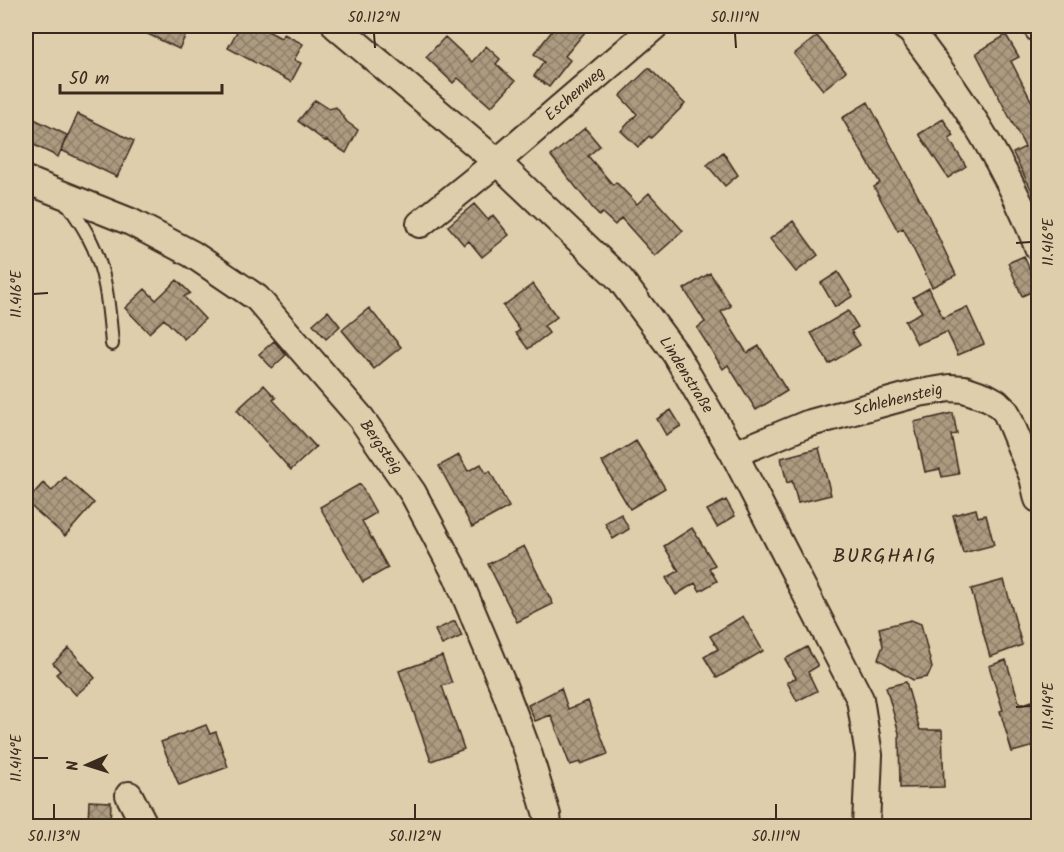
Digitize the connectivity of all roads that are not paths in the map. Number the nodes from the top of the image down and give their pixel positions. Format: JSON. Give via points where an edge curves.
{"nodes":[{"id":1,"x":336,"y":26,"type":"edge"},
{"id":2,"x":904,"y":26,"type":"edge"},
{"id":3,"x":654,"y":27,"type":"edge"},
{"id":4,"x":497,"y":162,"type":"junction"},
{"id":5,"x":26,"y":180,"type":"edge"},
{"id":6,"x":62,"y":195,"type":"junction"},
{"id":7,"x":420,"y":224,"type":"dead end"},
{"id":8,"x":1038,"y":247,"type":"edge"},
{"id":9,"x":112,"y":344,"type":"dead end"},
{"id":10,"x":734,"y":454,"type":"junction"},
{"id":11,"x":1038,"y":499,"type":"edge"},
{"id":12,"x":129,"y":795,"type":"dead end"},
{"id":13,"x":145,"y":826,"type":"edge"},
{"id":14,"x":548,"y":826,"type":"edge"},
{"id":15,"x":866,"y":826,"type":"edge"}],
"edges":[{"from":1,"to":4,"type":"street","name":"Lindenstraße"},
{"from":2,"to":8,"type":"street","via":[[948,79],[985,135],[1022,205]]},
{"from":3,"to":4,"type":"street","name":"Eschenweg"},
{"from":4,"to":7,"type":"street","name":"Eschenweg"},
{"from":4,"to":10,"type":"street","name":"Lindenstraße","via":[[620,279],[675,353]]},
{"from":5,"to":6,"type":"street","name":"Bergsteig"},
{"from":6,"to":9,"type":"lane","via":[[89,238],[103,278]]},
{"from":6,"to":14,"type":"street","name":"Bergsteig","via":[[131,222],[182,248],[257,298],[361,418],[413,493],[457,576],[528,752]]},
{"from":10,"to":11,"type":"street","name":"Schlehensteig","via":[[807,424],[920,393],[964,389],[987,397],[1006,412]]},
{"from":10,"to":15,"type":"street","name":"Lindenstraße","via":[[860,699],[869,755]]},
{"from":12,"to":13,"type":"street"}]}
